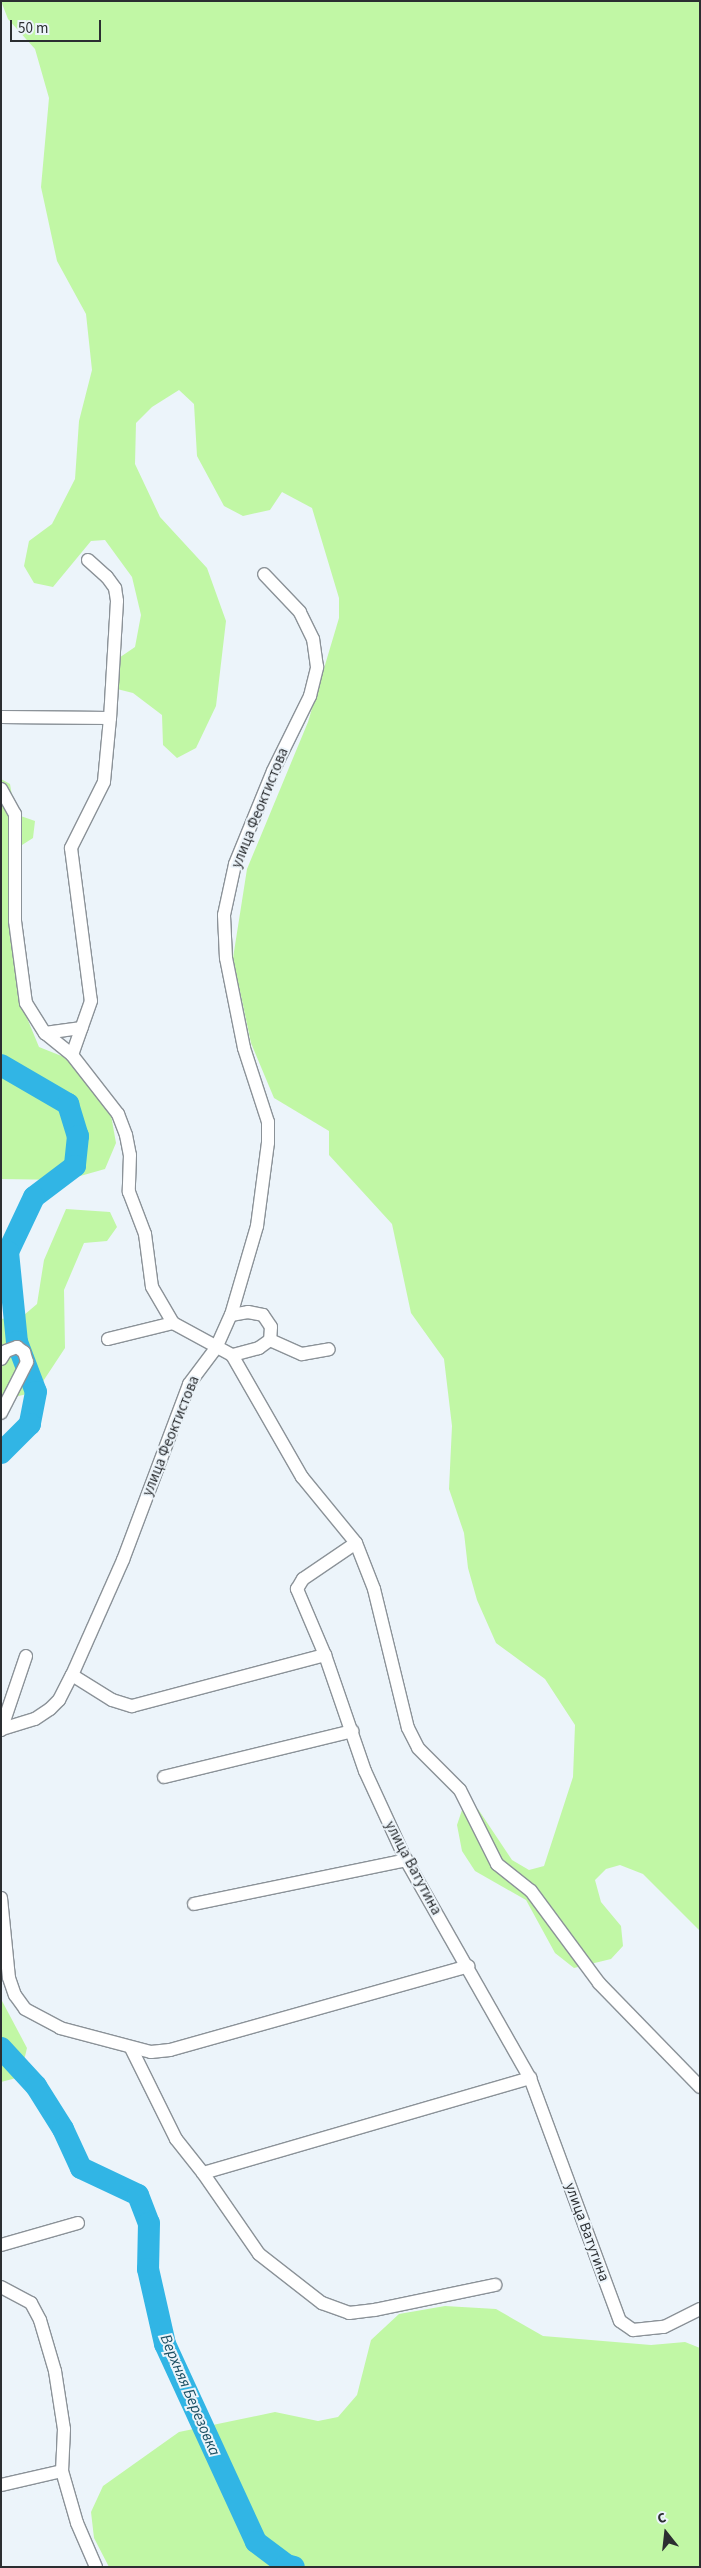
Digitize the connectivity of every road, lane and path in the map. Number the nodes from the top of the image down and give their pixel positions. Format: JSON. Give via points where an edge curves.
{"nodes":[{"id":1,"x":88,"y":560,"type":"dead end"},
{"id":2,"x":264,"y":574,"type":"dead end"},
{"id":3,"x":1,"y":718,"type":"edge"},
{"id":4,"x":110,"y":718,"type":"junction"},
{"id":5,"x":1,"y":789,"type":"edge"},
{"id":6,"x":82,"y":1028,"type":"junction"},
{"id":7,"x":44,"y":1033,"type":"junction"},
{"id":8,"x":72,"y":1054,"type":"junction"},
{"id":9,"x":231,"y":1315,"type":"junction"},
{"id":10,"x":173,"y":1323,"type":"junction"},
{"id":11,"x":108,"y":1339,"type":"dead end"},
{"id":12,"x":270,"y":1340,"type":"junction"},
{"id":13,"x":216,"y":1348,"type":"junction"},
{"id":14,"x":329,"y":1349,"type":"dead end"},
{"id":15,"x":232,"y":1355,"type":"junction"},
{"id":16,"x":1,"y":1359,"type":"edge"},
{"id":17,"x":1,"y":1413,"type":"edge"},
{"id":18,"x":356,"y":1543,"type":"junction"},
{"id":19,"x":326,"y":1655,"type":"junction"},
{"id":20,"x":26,"y":1656,"type":"dead end"},
{"id":21,"x":72,"y":1675,"type":"junction"},
{"id":22,"x":2,"y":1730,"type":"edge"},
{"id":23,"x":352,"y":1731,"type":"junction"},
{"id":24,"x":164,"y":1777,"type":"dead end"},
{"id":25,"x":406,"y":1860,"type":"junction"},
{"id":26,"x":1,"y":1898,"type":"edge"},
{"id":27,"x":194,"y":1904,"type":"dead end"},
{"id":28,"x":468,"y":1966,"type":"junction"},
{"id":29,"x":131,"y":2048,"type":"junction"},
{"id":30,"x":530,"y":2078,"type":"junction"},
{"id":31,"x":700,"y":2087,"type":"edge"},
{"id":32,"x":203,"y":2173,"type":"junction"},
{"id":33,"x":78,"y":2223,"type":"dead end"},
{"id":34,"x":1,"y":2245,"type":"edge"},
{"id":35,"x":495,"y":2285,"type":"dead end"},
{"id":36,"x":1,"y":2287,"type":"edge"},
{"id":37,"x":700,"y":2309,"type":"edge"},
{"id":38,"x":62,"y":2471,"type":"junction"},
{"id":39,"x":1,"y":2484,"type":"edge"},
{"id":40,"x":96,"y":2567,"type":"edge"}],
"edges":[{"from":1,"to":4,"type":"street","via":[[115,588],[117,601]]},
{"from":2,"to":9,"type":"street","name":"улица Феоктистова","via":[[300,612],[313,639],[317,667],[310,696],[273,771],[235,864],[224,915],[244,1048],[263,1101],[268,1143],[257,1226]]},
{"from":3,"to":4,"type":"street"},
{"from":4,"to":6,"type":"street","via":[[104,782],[71,848],[91,991]]},
{"from":5,"to":7,"type":"street","via":[[15,814],[15,921],[26,1003]]},
{"from":6,"to":7,"type":"street"},
{"from":6,"to":8,"type":"street"},
{"from":7,"to":8,"type":"street"},
{"from":8,"to":10,"type":"street","via":[[118,1114],[126,1135],[130,1155],[129,1192],[145,1234],[152,1287]]},
{"from":9,"to":12,"type":"street","via":[[248,1312],[263,1315],[271,1327]]},
{"from":9,"to":13,"type":"street","name":"улица Феоктистова"},
{"from":10,"to":11,"type":"street"},
{"from":10,"to":13,"type":"street"},
{"from":12,"to":14,"type":"street","via":[[302,1354]]},
{"from":12,"to":15,"type":"street","via":[[259,1348]]},
{"from":13,"to":15,"type":"street"},
{"from":13,"to":21,"type":"street","name":"улица Феоктистова","via":[[189,1384],[123,1560]]},
{"from":15,"to":18,"type":"street","via":[[302,1476]]},
{"from":16,"to":17,"type":"street","via":[[6,1351],[16,1347],[24,1352],[27,1362]]},
{"from":18,"to":19,"type":"street","name":"улица Ватутина","via":[[302,1578],[297,1589]]},
{"from":18,"to":31,"type":"street","via":[[374,1589],[408,1728],[418,1748],[460,1790],[497,1864],[536,1897],[599,1983]]},
{"from":19,"to":21,"type":"street","via":[[132,1706],[112,1700]]},
{"from":19,"to":23,"type":"street","name":"улица Ватутина"},
{"from":20,"to":22,"type":"street","name":"улица Феоктистова"},
{"from":21,"to":22,"type":"street","name":"улица Феоктистова","via":[[60,1700],[50,1709],[34,1719]]},
{"from":23,"to":24,"type":"street"},
{"from":23,"to":25,"type":"street","name":"улица Ватутина","via":[[365,1772]]},
{"from":25,"to":27,"type":"street"},
{"from":25,"to":28,"type":"street","name":"улица Ватутина"},
{"from":26,"to":29,"type":"street","via":[[10,1978],[15,1995],[25,2009],[60,2028]]},
{"from":28,"to":29,"type":"street","via":[[170,2050],[151,2052]]},
{"from":28,"to":30,"type":"street","name":"улица Ватутина"},
{"from":29,"to":32,"type":"street","via":[[172,2133]]},
{"from":30,"to":32,"type":"street"},
{"from":30,"to":37,"type":"street","name":"улица Ватутина","via":[[620,2321],[633,2330],[664,2328]]},
{"from":32,"to":35,"type":"street","via":[[260,2254],[322,2303],[349,2312],[375,2310]]},
{"from":33,"to":34,"type":"street"},
{"from":36,"to":38,"type":"street","via":[[31,2303],[47,2337],[64,2429]]},
{"from":38,"to":39,"type":"street"},
{"from":38,"to":40,"type":"street","via":[[77,2523]]}]}
